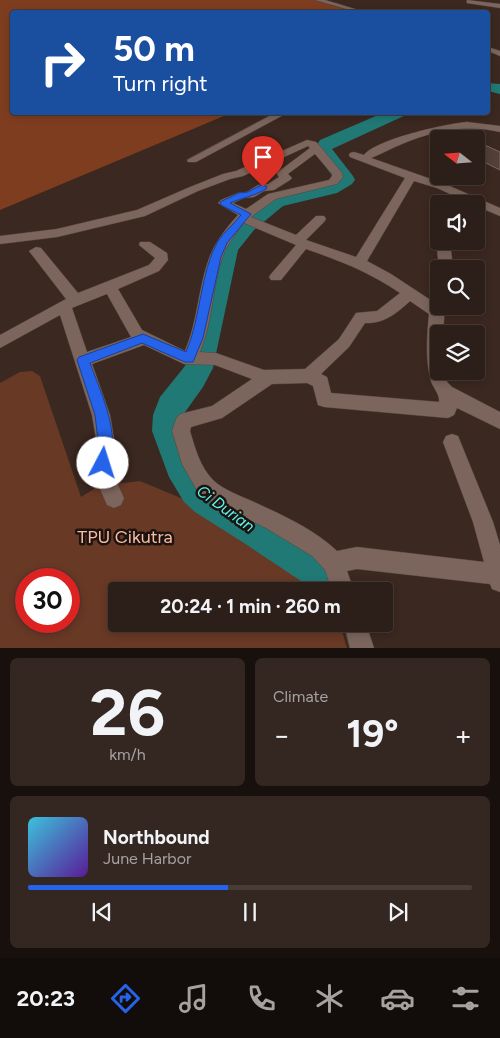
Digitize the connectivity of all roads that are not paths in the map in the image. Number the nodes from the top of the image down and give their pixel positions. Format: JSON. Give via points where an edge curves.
{"nodes":[{"id":1,"x":318,"y":0,"type":"edge"},
{"id":2,"x":470,"y":0,"type":"edge"},
{"id":3,"x":500,"y":6,"type":"edge"},
{"id":4,"x":355,"y":10,"type":"edge"},
{"id":5,"x":279,"y":115,"type":"edge"},
{"id":6,"x":500,"y":129,"type":"edge"},
{"id":7,"x":316,"y":148,"type":"junction"},
{"id":8,"x":354,"y":155,"type":"dead end"},
{"id":9,"x":369,"y":155,"type":"dead end"},
{"id":10,"x":192,"y":160,"type":"dead end"},
{"id":11,"x":411,"y":177,"type":"junction"},
{"id":12,"x":452,"y":195,"type":"edge"},
{"id":13,"x":485,"y":208,"type":"edge"},
{"id":14,"x":500,"y":212,"type":"edge"},
{"id":15,"x":244,"y":217,"type":"junction"},
{"id":16,"x":320,"y":219,"type":"dead end"},
{"id":17,"x":0,"y":240,"type":"edge"},
{"id":18,"x":301,"y":242,"type":"junction"},
{"id":19,"x":145,"y":245,"type":"dead end"},
{"id":20,"x":36,"y":251,"type":"dead end"},
{"id":21,"x":359,"y":263,"type":"junction"},
{"id":22,"x":276,"y":277,"type":"dead end"},
{"id":23,"x":110,"y":287,"type":"junction"},
{"id":24,"x":409,"y":293,"type":"junction"},
{"id":25,"x":69,"y":303,"type":"junction"},
{"id":26,"x":430,"y":303,"type":"edge"},
{"id":27,"x":436,"y":315,"type":"edge"},
{"id":28,"x":143,"y":338,"type":"junction"},
{"id":29,"x":0,"y":342,"type":"edge"},
{"id":30,"x":202,"y":359,"type":"junction"},
{"id":31,"x":83,"y":360,"type":"junction"},
{"id":32,"x":270,"y":376,"type":"junction"},
{"id":33,"x":309,"y":376,"type":"junction"},
{"id":34,"x":448,"y":394,"type":"junction"},
{"id":35,"x":500,"y":421,"type":"edge"},
{"id":36,"x":452,"y":442,"type":"dead end"},
{"id":37,"x":114,"y":498,"type":"dead end"},
{"id":38,"x":333,"y":563,"type":"junction"},
{"id":39,"x":499,"y":579,"type":"edge"},
{"id":40,"x":340,"y":582,"type":"edge"},
{"id":41,"x":357,"y":632,"type":"edge"},
{"id":42,"x":362,"y":648,"type":"edge"}],
"edges":[{"from":1,"to":4,"type":"street"},
{"from":2,"to":3,"type":"street","via":[[472,3]]},
{"from":5,"to":10,"type":"street"},
{"from":6,"to":9,"type":"street","via":[[481,125],[441,128]]},
{"from":7,"to":15,"type":"street","via":[[337,173],[338,177],[333,182],[272,196]]},
{"from":7,"to":15,"type":"street","via":[[282,174],[286,178],[270,188],[262,187],[250,195],[242,194],[224,202]]},
{"from":7,"to":17,"type":"street","via":[[308,143],[141,213],[57,233]]},
{"from":8,"to":11,"type":"street"},
{"from":11,"to":12,"type":"street","via":[[442,186]]},
{"from":11,"to":21,"type":"street"},
{"from":13,"to":14,"type":"street"},
{"from":15,"to":18,"type":"street"},
{"from":15,"to":30,"type":"street","via":[[223,242],[216,257],[198,338]]},
{"from":16,"to":18,"type":"street"},
{"from":18,"to":21,"type":"street"},
{"from":18,"to":22,"type":"street"},
{"from":19,"to":23,"type":"street","via":[[162,256],[161,260],[154,268]]},
{"from":20,"to":25,"type":"street"},
{"from":21,"to":24,"type":"street"},
{"from":23,"to":25,"type":"street"},
{"from":23,"to":28,"type":"street","via":[[137,334]]},
{"from":24,"to":26,"type":"street"},
{"from":24,"to":33,"type":"street","via":[[387,314],[372,319],[361,317],[344,343]]},
{"from":25,"to":29,"type":"street"},
{"from":25,"to":31,"type":"street"},
{"from":27,"to":34,"type":"street","via":[[438,382]]},
{"from":28,"to":30,"type":"street"},
{"from":28,"to":31,"type":"street"},
{"from":30,"to":32,"type":"street"},
{"from":31,"to":37,"type":"street","via":[[102,415],[103,463]]},
{"from":32,"to":33,"type":"street"},
{"from":32,"to":38,"type":"street","via":[[216,413],[186,420],[181,431],[191,464],[206,487],[300,536]]},
{"from":33,"to":34,"type":"street","via":[[321,382],[324,400],[448,410]]},
{"from":34,"to":35,"type":"street"},
{"from":36,"to":39,"type":"street","via":[[484,522]]},
{"from":38,"to":39,"type":"street","via":[[357,558]]},
{"from":38,"to":40,"type":"street"},
{"from":41,"to":42,"type":"street"}]}
